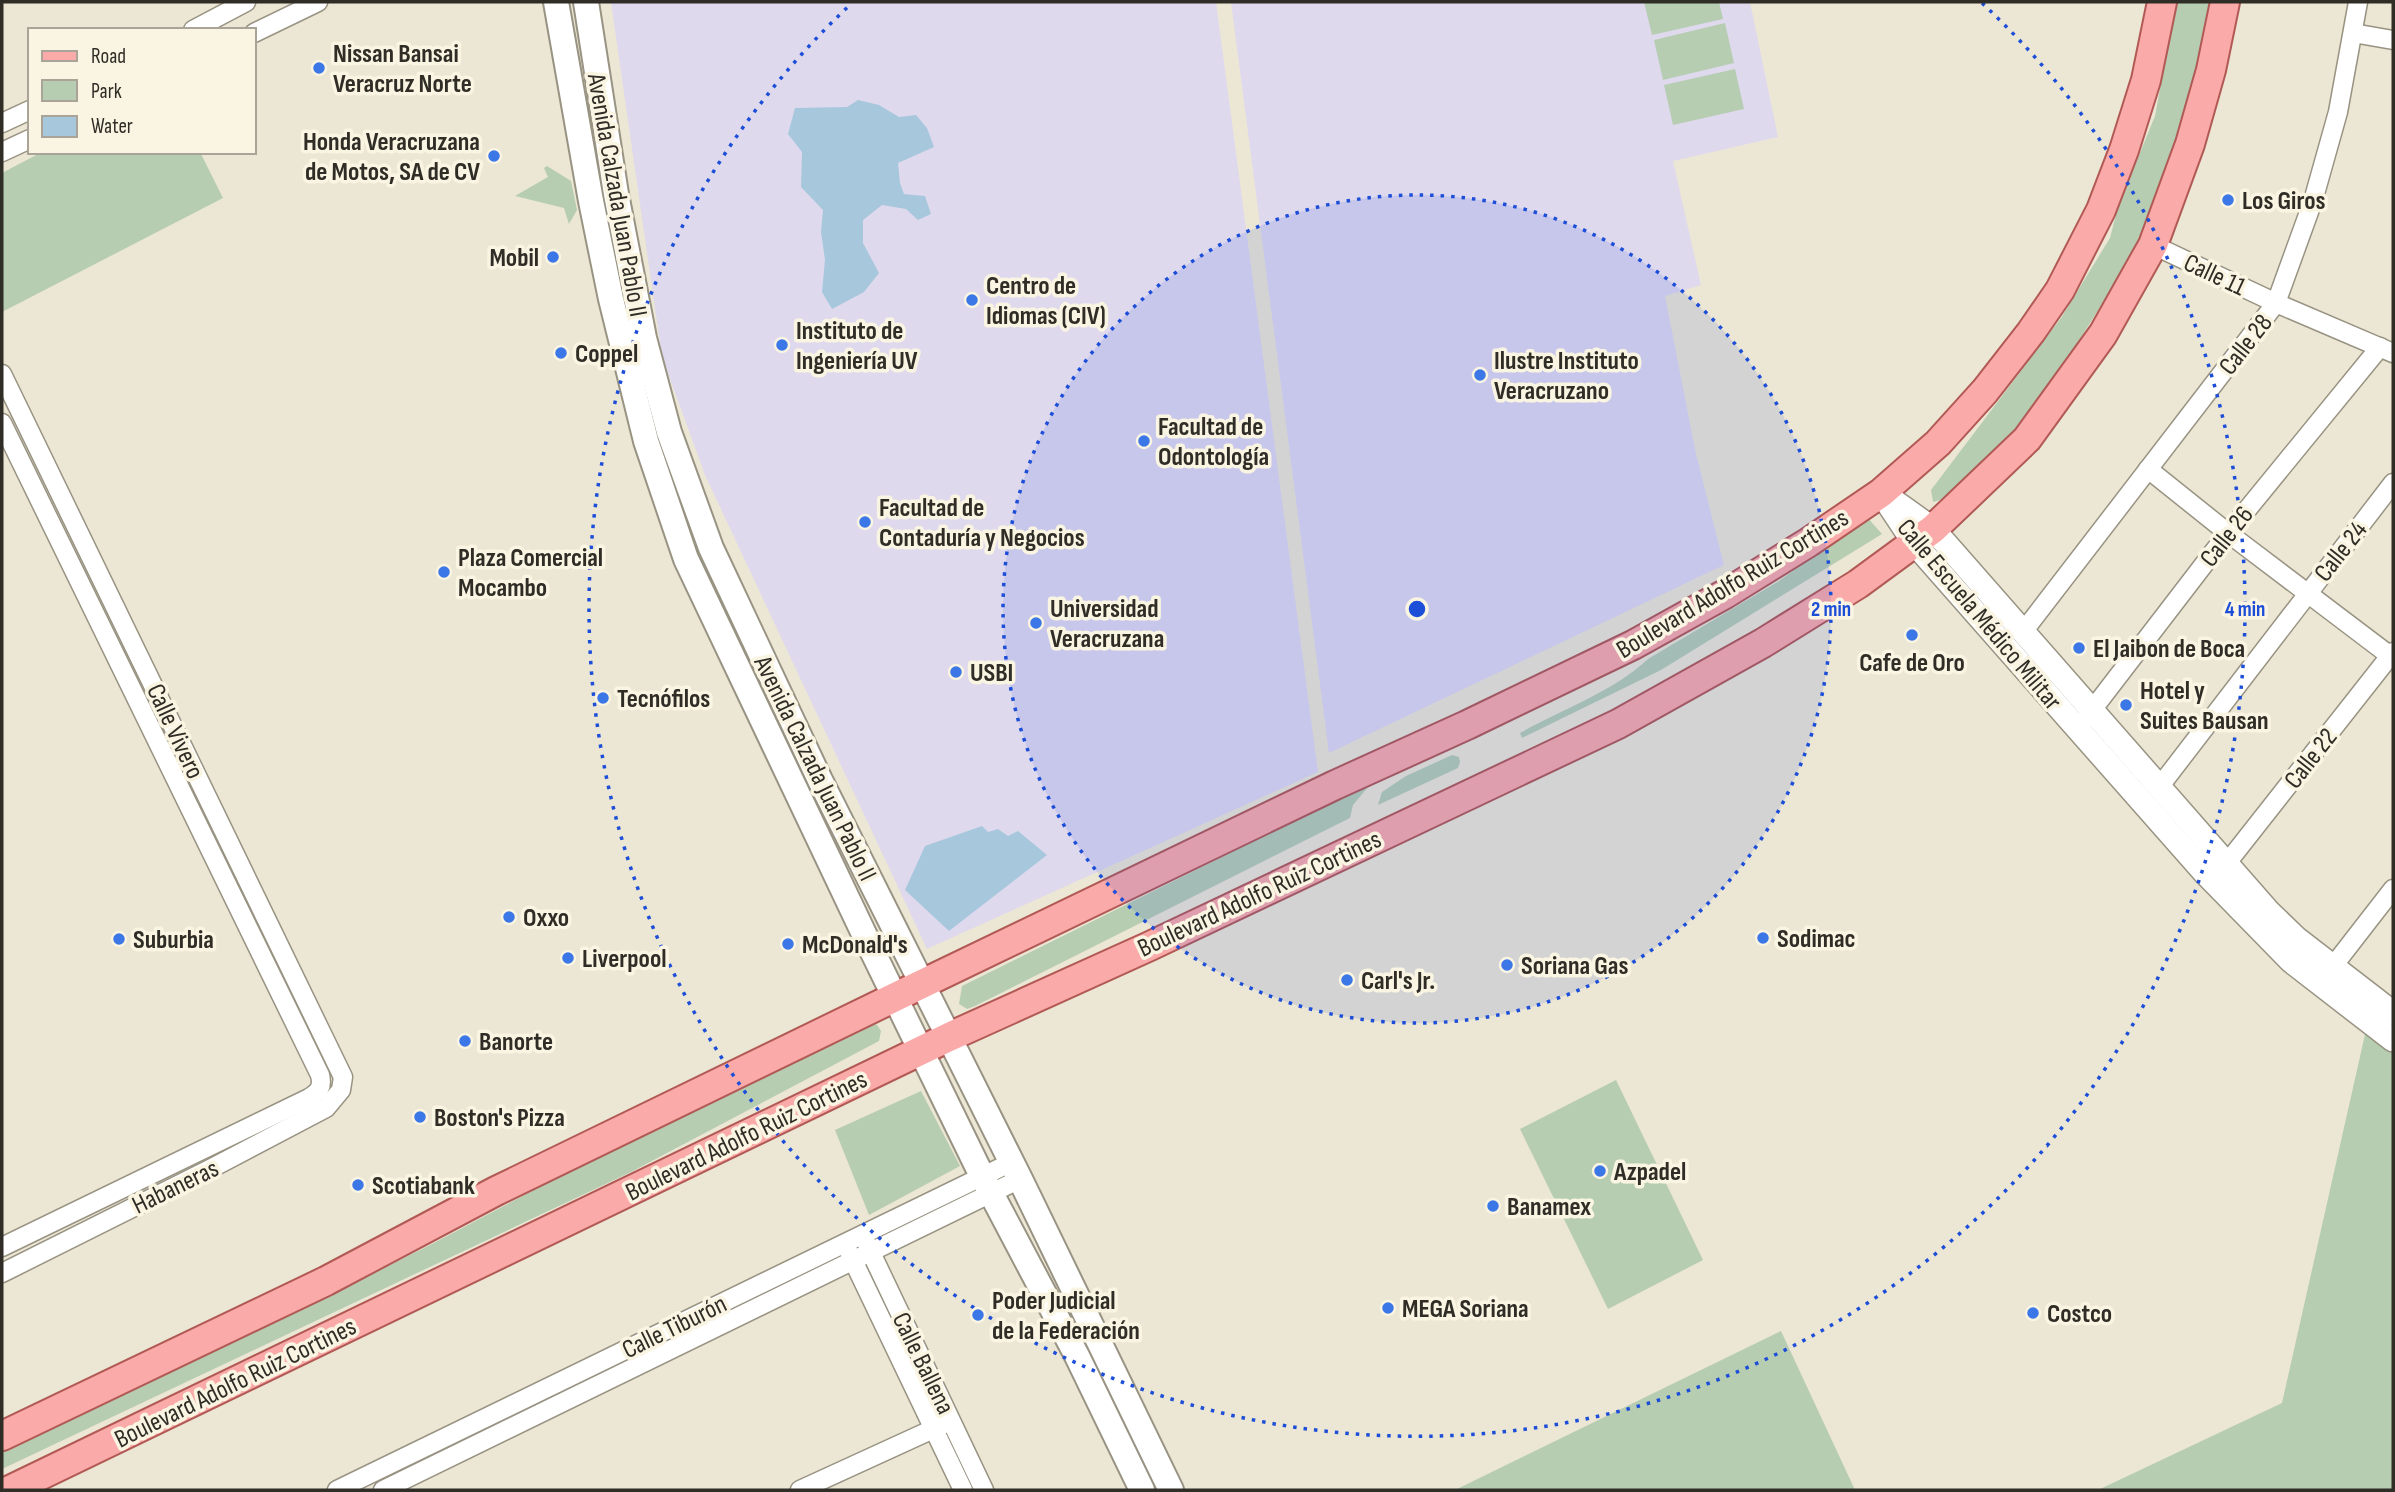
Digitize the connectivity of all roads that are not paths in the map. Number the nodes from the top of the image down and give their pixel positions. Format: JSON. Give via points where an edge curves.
{"nodes":[{"id":1,"x":246,"y":2,"type":"edge"},
{"id":2,"x":318,"y":2,"type":"edge"},
{"id":3,"x":556,"y":2,"type":"edge"},
{"id":4,"x":586,"y":2,"type":"edge"},
{"id":5,"x":2162,"y":2,"type":"edge"},
{"id":6,"x":2225,"y":2,"type":"edge"},
{"id":7,"x":2358,"y":2,"type":"edge"},
{"id":8,"x":297,"y":6,"type":"edge"},
{"id":9,"x":196,"y":28,"type":"edge"},
{"id":10,"x":256,"y":32,"type":"edge"},
{"id":11,"x":2353,"y":33,"type":"junction"},
{"id":12,"x":2393,"y":40,"type":"edge"},
{"id":13,"x":28,"y":111,"type":"edge"},
{"id":14,"x":2,"y":123,"type":"edge"},
{"id":15,"x":28,"y":140,"type":"edge"},
{"id":16,"x":2,"y":152,"type":"edge"},
{"id":17,"x":616,"y":194,"type":"junction"},
{"id":18,"x":591,"y":201,"type":"junction"},
{"id":19,"x":2153,"y":245,"type":"junction"},
{"id":20,"x":2276,"y":303,"type":"junction"},
{"id":21,"x":2386,"y":350,"type":"edge"},
{"id":22,"x":2,"y":374,"type":"edge"},
{"id":23,"x":2,"y":423,"type":"edge"},
{"id":24,"x":2148,"y":469,"type":"junction"},
{"id":25,"x":2393,"y":483,"type":"edge"},
{"id":26,"x":1881,"y":493,"type":"junction"},
{"id":27,"x":2228,"y":533,"type":"junction"},
{"id":28,"x":1924,"y":536,"type":"junction"},
{"id":29,"x":711,"y":548,"type":"junction"},
{"id":30,"x":686,"y":559,"type":"junction"},
{"id":31,"x":2307,"y":593,"type":"junction"},
{"id":32,"x":2023,"y":632,"type":"junction"},
{"id":33,"x":2392,"y":655,"type":"edge"},
{"id":34,"x":2092,"y":709,"type":"junction"},
{"id":35,"x":2079,"y":730,"type":"junction"},
{"id":36,"x":2160,"y":786,"type":"junction"},
{"id":37,"x":2227,"y":863,"type":"junction"},
{"id":38,"x":2393,"y":889,"type":"edge"},
{"id":39,"x":275,"y":936,"type":"junction"},
{"id":40,"x":256,"y":945,"type":"junction"},
{"id":41,"x":2326,"y":975,"type":"junction"},
{"id":42,"x":922,"y":984,"type":"junction"},
{"id":43,"x":895,"y":998,"type":"junction"},
{"id":44,"x":2393,"y":1013,"type":"edge"},
{"id":45,"x":949,"y":1037,"type":"junction"},
{"id":46,"x":2393,"y":1040,"type":"edge"},
{"id":47,"x":922,"y":1050,"type":"junction"},
{"id":48,"x":319,"y":1090,"type":"joint"},
{"id":49,"x":341,"y":1090,"type":"joint"},
{"id":50,"x":1016,"y":1170,"type":"junction"},
{"id":51,"x":987,"y":1184,"type":"junction"},
{"id":52,"x":24,"y":1236,"type":"junction"},
{"id":53,"x":863,"y":1236,"type":"junction"},
{"id":54,"x":845,"y":1245,"type":"junction"},
{"id":55,"x":2,"y":1247,"type":"edge"},
{"id":56,"x":871,"y":1253,"type":"junction"},
{"id":57,"x":33,"y":1257,"type":"junction"},
{"id":58,"x":854,"y":1262,"type":"junction"},
{"id":59,"x":2,"y":1273,"type":"edge"},
{"id":60,"x":685,"y":1320,"type":"junction"},
{"id":61,"x":694,"y":1338,"type":"junction"},
{"id":62,"x":135,"y":1373,"type":"junction"},
{"id":63,"x":2,"y":1415,"type":"edge"},
{"id":64,"x":952,"y":1421,"type":"junction"},
{"id":65,"x":934,"y":1429,"type":"junction"},
{"id":66,"x":2,"y":1436,"type":"edge"},
{"id":67,"x":1168,"y":1484,"type":"edge"},
{"id":68,"x":10,"y":1490,"type":"edge"},
{"id":69,"x":337,"y":1490,"type":"edge"},
{"id":70,"x":383,"y":1490,"type":"edge"},
{"id":71,"x":800,"y":1490,"type":"edge"},
{"id":72,"x":963,"y":1490,"type":"edge"},
{"id":73,"x":984,"y":1490,"type":"edge"},
{"id":74,"x":1142,"y":1490,"type":"edge"}],
"edges":[{"from":1,"to":9,"type":"street"},
{"from":2,"to":8,"type":"street"},
{"from":3,"to":18,"type":"main road","name":"Avenida Calzada Juan Pablo II"},
{"from":4,"to":17,"type":"main road","name":"Avenida Calzada Juan Pablo II"},
{"from":5,"to":26,"type":"main road","name":"Boulevard Adolfo Ruiz Cortines","via":[[2146,80],[2124,150],[2101,210],[2060,290],[1985,391],[1938,443]]},
{"from":6,"to":19,"type":"main road","name":"Boulevard Adolfo Ruiz Cortines","via":[[2190,144]]},
{"from":7,"to":11,"type":"street","name":"Calle 28"},
{"from":8,"to":10,"type":"street"},
{"from":11,"to":12,"type":"street"},
{"from":11,"to":20,"type":"street","name":"Calle 28","via":[[2335,125]]},
{"from":13,"to":14,"type":"street"},
{"from":15,"to":16,"type":"street"},
{"from":17,"to":18,"type":"main road"},
{"from":17,"to":29,"type":"main road","name":"Avenida Calzada Juan Pablo II","via":[[643,338],[665,418]]},
{"from":18,"to":30,"type":"main road","name":"Avenida Calzada Juan Pablo II","via":[[646,441]]},
{"from":19,"to":20,"type":"street","name":"Calle 11"},
{"from":19,"to":28,"type":"main road","name":"Boulevard Adolfo Ruiz Cortines","via":[[2103,334],[2027,439]]},
{"from":20,"to":21,"type":"street","name":"Calle 11"},
{"from":20,"to":24,"type":"street","name":"Calle 28"},
{"from":21,"to":27,"type":"street","name":"Calle 26"},
{"from":22,"to":39,"type":"street","name":"Calle Vivero"},
{"from":23,"to":40,"type":"street","name":"Calle Vivero"},
{"from":24,"to":27,"type":"street"},
{"from":24,"to":32,"type":"street","name":"Calle 28"},
{"from":25,"to":31,"type":"street","name":"Calle 24"},
{"from":26,"to":28,"type":"street","name":"Calle Escuela Médico Militar"},
{"from":26,"to":42,"type":"main road","name":"Boulevard Adolfo Ruiz Cortines","via":[[1777,562],[1633,645]]},
{"from":27,"to":31,"type":"street"},
{"from":27,"to":34,"type":"street","name":"Calle 26"},
{"from":28,"to":32,"type":"street","name":"Calle Escuela Médico Militar"},
{"from":28,"to":35,"type":"street","name":"Calle Escuela Médico Militar"},
{"from":28,"to":45,"type":"main road","name":"Boulevard Adolfo Ruiz Cortines","via":[[1763,643],[1618,724]]},
{"from":29,"to":30,"type":"main road"},
{"from":29,"to":42,"type":"main road","name":"Avenida Calzada Juan Pablo II"},
{"from":30,"to":43,"type":"main road","name":"Avenida Calzada Juan Pablo II"},
{"from":31,"to":33,"type":"street"},
{"from":31,"to":36,"type":"street","name":"Calle 24"},
{"from":32,"to":34,"type":"street","name":"Calle Escuela Médico Militar"},
{"from":33,"to":37,"type":"street","name":"Calle 22"},
{"from":34,"to":35,"type":"street","name":"Calle 26"},
{"from":34,"to":36,"type":"street","name":"Calle Escuela Médico Militar"},
{"from":35,"to":41,"type":"street","name":"Calle Escuela Médico Militar","via":[[2204,873],[2291,961]]},
{"from":36,"to":37,"type":"street","name":"Calle Escuela Médico Militar"},
{"from":37,"to":41,"type":"street","name":"Calle Escuela Médico Militar"},
{"from":38,"to":41,"type":"street"},
{"from":39,"to":40,"type":"street"},
{"from":39,"to":49,"type":"street","name":"Calle Vivero","via":[[341,1070]]},
{"from":40,"to":48,"type":"street","name":"Calle Vivero","via":[[320,1075]]},
{"from":41,"to":44,"type":"street","name":"Calle Escuela Médico Militar"},
{"from":41,"to":46,"type":"street","name":"Calle Escuela Médico Militar"},
{"from":42,"to":43,"type":"main road","name":"Boulevard Adolfo Ruiz Cortines"},
{"from":42,"to":45,"type":"main road","name":"Avenida Calzada Juan Pablo II"},
{"from":43,"to":47,"type":"main road","name":"Avenida Calzada Juan Pablo II"},
{"from":43,"to":62,"type":"main road","name":"Boulevard Adolfo Ruiz Cortines"},
{"from":45,"to":47,"type":"main road","name":"Boulevard Adolfo Ruiz Cortines"},
{"from":45,"to":50,"type":"main road","name":"Avenida Calzada Juan Pablo II"},
{"from":47,"to":51,"type":"main road","name":"Avenida Calzada Juan Pablo II"},
{"from":47,"to":68,"type":"main road","name":"Boulevard Adolfo Ruiz Cortines"},
{"from":48,"to":52,"type":"street","name":"Habaneras"},
{"from":49,"to":57,"type":"street","name":"Habaneras","via":[[326,1108]]},
{"from":50,"to":51,"type":"street","name":"Calle Tiburón"},
{"from":50,"to":67,"type":"main road","name":"Avenida Calzada Juan Pablo II"},
{"from":51,"to":53,"type":"street","name":"Calle Tiburón"},
{"from":51,"to":56,"type":"street","name":"Calle Tiburón"},
{"from":51,"to":74,"type":"main road","name":"Avenida Calzada Juan Pablo II"},
{"from":52,"to":55,"type":"street","name":"Habaneras"},
{"from":52,"to":57,"type":"street"},
{"from":53,"to":54,"type":"street","name":"Calle Tiburón"},
{"from":53,"to":56,"type":"street","name":"Calle Ballena"},
{"from":54,"to":58,"type":"street","name":"Calle Ballena"},
{"from":54,"to":60,"type":"street","name":"Calle Tiburón"},
{"from":56,"to":58,"type":"street","name":"Calle Tiburón"},
{"from":56,"to":64,"type":"street","name":"Calle Ballena"},
{"from":57,"to":59,"type":"street","name":"Habaneras"},
{"from":58,"to":61,"type":"street","name":"Calle Tiburón"},
{"from":58,"to":65,"type":"street","name":"Calle Ballena"},
{"from":60,"to":61,"type":"street"},
{"from":60,"to":69,"type":"street","name":"Calle Tiburón"},
{"from":61,"to":70,"type":"street","name":"Calle Tiburón"},
{"from":62,"to":63,"type":"main road"},
{"from":62,"to":66,"type":"main road","name":"Boulevard Adolfo Ruiz Cortines"},
{"from":64,"to":65,"type":"street"},
{"from":64,"to":73,"type":"street","name":"Calle Ballena"},
{"from":65,"to":71,"type":"street"},
{"from":65,"to":72,"type":"street","name":"Calle Ballena"},
{"from":67,"to":74,"type":"main road"}]}
